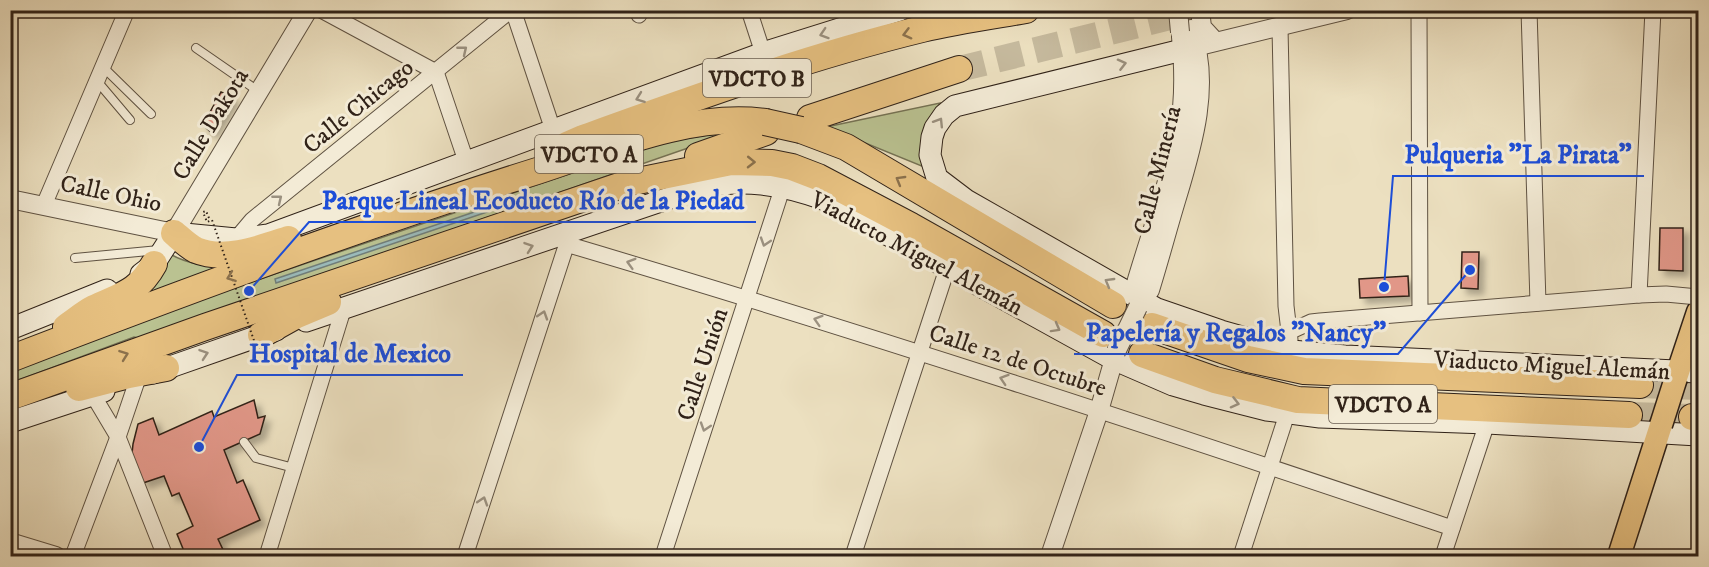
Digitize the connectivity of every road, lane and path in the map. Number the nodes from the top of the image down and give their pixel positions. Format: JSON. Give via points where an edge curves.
{"nodes":[{"id":1,"x":127,"y":10,"type":"edge"},
{"id":2,"x":308,"y":10,"type":"edge"},
{"id":3,"x":321,"y":10,"type":"edge"},
{"id":4,"x":512,"y":10,"type":"edge"},
{"id":5,"x":748,"y":10,"type":"edge"},
{"id":6,"x":900,"y":10,"type":"edge"},
{"id":7,"x":1026,"y":10,"type":"edge"},
{"id":8,"x":1178,"y":10,"type":"edge"},
{"id":9,"x":1189,"y":10,"type":"edge"},
{"id":10,"x":1347,"y":10,"type":"edge"},
{"id":11,"x":1419,"y":10,"type":"edge"},
{"id":12,"x":1529,"y":10,"type":"edge"},
{"id":13,"x":1653,"y":10,"type":"edge"},
{"id":14,"x":862,"y":16,"type":"edge"},
{"id":15,"x":1280,"y":28,"type":"junction"},
{"id":16,"x":1192,"y":32,"type":"edge"},
{"id":17,"x":196,"y":48,"type":"dead end"},
{"id":18,"x":763,"y":53,"type":"junction"},
{"id":19,"x":959,"y":69,"type":"tunnel mouth"},
{"id":20,"x":436,"y":72,"type":"junction"},
{"id":21,"x":100,"y":74,"type":"junction"},
{"id":22,"x":259,"y":92,"type":"junction"},
{"id":23,"x":151,"y":114,"type":"dead end"},
{"id":24,"x":130,"y":120,"type":"dead end"},
{"id":25,"x":805,"y":124,"type":"junction"},
{"id":26,"x":766,"y":127,"type":"junction"},
{"id":27,"x":553,"y":129,"type":"junction"},
{"id":28,"x":466,"y":161,"type":"junction"},
{"id":29,"x":502,"y":182,"type":"junction"},
{"id":30,"x":628,"y":183,"type":"junction"},
{"id":31,"x":783,"y":186,"type":"junction"},
{"id":32,"x":10,"y":198,"type":"edge"},
{"id":33,"x":938,"y":202,"type":"junction"},
{"id":34,"x":971,"y":203,"type":"junction"},
{"id":35,"x":44,"y":205,"type":"junction"},
{"id":36,"x":424,"y":208,"type":"junction"},
{"id":37,"x":557,"y":208,"type":"junction"},
{"id":38,"x":209,"y":218,"type":"dead end"},
{"id":39,"x":988,"y":232,"type":"junction"},
{"id":40,"x":236,"y":239,"type":"junction"},
{"id":41,"x":568,"y":239,"type":"junction"},
{"id":42,"x":164,"y":249,"type":"junction"},
{"id":43,"x":75,"y":258,"type":"dead end"},
{"id":44,"x":947,"y":269,"type":"junction"},
{"id":45,"x":1639,"y":295,"type":"junction"},
{"id":46,"x":747,"y":297,"type":"junction"},
{"id":47,"x":1698,"y":297,"type":"edge"},
{"id":48,"x":1538,"y":303,"type":"junction"},
{"id":49,"x":344,"y":310,"type":"junction"},
{"id":50,"x":1136,"y":310,"type":"junction"},
{"id":51,"x":1698,"y":312,"type":"edge"},
{"id":52,"x":1420,"y":313,"type":"junction"},
{"id":53,"x":10,"y":328,"type":"edge"},
{"id":54,"x":1291,"y":341,"type":"junction"},
{"id":55,"x":260,"y":344,"type":"junction"},
{"id":56,"x":40,"y":348,"type":"junction"},
{"id":57,"x":1111,"y":348,"type":"junction"},
{"id":58,"x":920,"y":352,"type":"junction"},
{"id":59,"x":1142,"y":354,"type":"dead end"},
{"id":60,"x":10,"y":359,"type":"edge"},
{"id":61,"x":166,"y":368,"type":"junction"},
{"id":62,"x":1684,"y":373,"type":"edge"},
{"id":63,"x":138,"y":378,"type":"junction"},
{"id":64,"x":1640,"y":385,"type":"tunnel mouth"},
{"id":65,"x":93,"y":395,"type":"junction"},
{"id":66,"x":10,"y":399,"type":"edge"},
{"id":67,"x":1099,"y":411,"type":"junction"},
{"id":68,"x":1287,"y":414,"type":"junction"},
{"id":69,"x":1629,"y":415,"type":"tunnel mouth"},
{"id":70,"x":10,"y":422,"type":"edge"},
{"id":71,"x":1486,"y":423,"type":"junction"},
{"id":72,"x":1696,"y":423,"type":"edge"},
{"id":73,"x":1660,"y":429,"type":"junction"},
{"id":74,"x":118,"y":437,"type":"junction"},
{"id":75,"x":244,"y":442,"type":"dead end"},
{"id":76,"x":1270,"y":467,"type":"junction"},
{"id":77,"x":296,"y":469,"type":"junction"},
{"id":78,"x":1452,"y":528,"type":"junction"},
{"id":79,"x":10,"y":542,"type":"edge"},
{"id":80,"x":56,"y":556,"type":"edge"},
{"id":81,"x":73,"y":556,"type":"edge"},
{"id":82,"x":165,"y":556,"type":"edge"},
{"id":83,"x":267,"y":556,"type":"edge"},
{"id":84,"x":465,"y":556,"type":"edge"},
{"id":85,"x":663,"y":556,"type":"edge"},
{"id":86,"x":853,"y":556,"type":"edge"},
{"id":87,"x":1050,"y":556,"type":"edge"},
{"id":88,"x":1241,"y":556,"type":"edge"},
{"id":89,"x":1443,"y":556,"type":"edge"},
{"id":90,"x":1619,"y":556,"type":"edge"}],
"edges":[{"from":1,"to":21,"type":"street"},
{"from":2,"to":22,"type":"street","name":"Calle Dakota"},
{"from":3,"to":20,"type":"street"},
{"from":20,"to":4,"type":"street","name":"Calle Chicago","one_way":true},
{"from":4,"to":27,"type":"street"},
{"from":5,"to":18,"type":"street"},
{"from":6,"to":14,"type":"main road"},
{"from":7,"to":29,"type":"highway","number":"VDCTO B","one_way":true,"via":[[923,29],[712,92],[583,138]]},
{"from":8,"to":16,"type":"street","name":"Calle Minería","bridge":true},
{"from":9,"to":16,"type":"street","name":"Calle Minería"},
{"from":10,"to":15,"type":"street"},
{"from":11,"to":52,"type":"street"},
{"from":12,"to":48,"type":"street"},
{"from":13,"to":45,"type":"street"},
{"from":14,"to":18,"type":"main road","one_way":true},
{"from":15,"to":16,"type":"street","via":[[1217,42]]},
{"from":15,"to":54,"type":"street","via":[[1286,306]]},
{"from":34,"to":16,"type":"main road","name":"Viaducto Miguel Alemán","one_way":true,"via":[[937,178],[932,164],[932,137],[949,110]]},
{"from":16,"to":50,"type":"street","name":"Calle Minería","via":[[1180,128],[1136,283]]},
{"from":17,"to":22,"type":"lane"},
{"from":18,"to":27,"type":"main road","one_way":true},
{"from":19,"to":25,"type":"highway","number":"VDCTO B"},
{"from":20,"to":28,"type":"street"},
{"from":40,"to":20,"type":"street","name":"Calle Chicago","one_way":true,"via":[[252,220]]},
{"from":21,"to":23,"type":"lane"},
{"from":21,"to":24,"type":"lane"},
{"from":21,"to":35,"type":"street"},
{"from":22,"to":42,"type":"street","name":"Calle Dakota"},
{"from":25,"to":26,"type":"highway","name":"Viaducto Miguel Alemán","number":"VDCTO A","bridge":true},
{"from":33,"to":25,"type":"highway","name":"Viaducto Miguel Alemán","number":"VDCTO A","one_way":true},
{"from":26,"to":29,"type":"highway","name":"Viaducto Miguel Alemán","number":"VDCTO A","via":[[731,119],[701,122]]},
{"from":26,"to":30,"type":"highway","number":"VDCTO B"},
{"from":27,"to":28,"type":"main road"},
{"from":28,"to":40,"type":"main road","via":[[268,235]]},
{"from":29,"to":36,"type":"highway","name":"Viaducto Miguel Alemán","number":"VDCTO A"},
{"from":30,"to":37,"type":"highway","name":"Viaducto Miguel Alemán","number":"VDCTO A"},
{"from":30,"to":57,"type":"highway","name":"Viaducto Miguel Alemán","number":"VDCTO A","one_way":true,"via":[[731,162],[792,167],[844,189]]},
{"from":31,"to":41,"type":"main road","name":"Viaducto Miguel Alemán","via":[[754,182],[705,187]]},
{"from":31,"to":44,"type":"main road","name":"Viaducto Miguel Alemán","via":[[823,199]]},
{"from":31,"to":46,"type":"street","name":"Calle Unión","one_way":true},
{"from":32,"to":35,"type":"street","name":"Calle Ohio"},
{"from":33,"to":34,"type":"highway"},
{"from":33,"to":39,"type":"highway","name":"Viaducto Miguel Alemán","number":"VDCTO A"},
{"from":34,"to":39,"type":"highway"},
{"from":50,"to":34,"type":"main road","name":"Viaducto Miguel Alemán","one_way":true},
{"from":35,"to":42,"type":"street","name":"Calle Ohio"},
{"from":36,"to":42,"type":"highway","via":[[369,213],[242,252],[204,252],[190,246]]},
{"from":36,"to":56,"type":"highway","name":"Viaducto Miguel Alemán","number":"VDCTO A","one_way":true},
{"from":37,"to":55,"type":"highway","via":[[502,241],[310,309]]},
{"from":66,"to":37,"type":"highway","name":"Viaducto Miguel Alemán","number":"VDCTO A","one_way":true,"via":[[205,327]]},
{"from":38,"to":55,"type":"path","bridge":true,"via":[[203,212],[207,222],[212,220]]},
{"from":39,"to":50,"type":"highway","name":"Viaducto Miguel Alemán","number":"VDCTO A"},
{"from":40,"to":42,"type":"main road","name":"Calle Ohio"},
{"from":46,"to":41,"type":"street","name":"Calle 12 de Octubre","one_way":true},
{"from":49,"to":41,"type":"main road","name":"Viaducto Miguel Alemán","one_way":true},
{"from":84,"to":41,"type":"street","one_way":true},
{"from":42,"to":43,"type":"lane"},
{"from":42,"to":53,"type":"main road","via":[[125,283]]},
{"from":42,"to":56,"type":"highway","via":[[135,289],[84,314]]},
{"from":44,"to":57,"type":"main road","name":"Viaducto Miguel Alemán","one_way":true},
{"from":44,"to":58,"type":"street"},
{"from":45,"to":47,"type":"street"},
{"from":45,"to":48,"type":"street"},
{"from":58,"to":46,"type":"street","name":"Calle 12 de Octubre","one_way":true},
{"from":46,"to":85,"type":"street","name":"Calle Unión","one_way":true},
{"from":48,"to":52,"type":"street"},
{"from":49,"to":55,"type":"main road","name":"Viaducto Miguel Alemán"},
{"from":49,"to":77,"type":"street"},
{"from":50,"to":54,"type":"main road","name":"Viaducto Miguel Alemán","via":[[1173,316],[1221,332]]},
{"from":50,"to":57,"type":"street","name":"Calle Minería","bridge":true},
{"from":50,"to":64,"type":"highway","name":"Viaducto Miguel Alemán","number":"VDCTO A","via":[[1248,359],[1304,371]]},
{"from":51,"to":62,"type":"main road"},
{"from":52,"to":54,"type":"street","via":[[1311,322]]},
{"from":54,"to":62,"type":"main road","name":"Viaducto Miguel Alemán","via":[[1316,354]]},
{"from":61,"to":55,"type":"main road","name":"Viaducto Miguel Alemán","one_way":true},
{"from":56,"to":60,"type":"highway","name":"Viaducto Miguel Alemán","number":"VDCTO A"},
{"from":57,"to":67,"type":"street","name":"Calle Minería"},
{"from":57,"to":68,"type":"main road","name":"Viaducto Miguel Alemán","one_way":true,"via":[[1173,385]]},
{"from":67,"to":58,"type":"street","name":"Calle 12 de Octubre","one_way":true},
{"from":58,"to":86,"type":"street"},
{"from":59,"to":69,"type":"highway","name":"Viaducto Miguel Alemán","number":"VDCTO A","via":[[1215,380],[1298,400]]},
{"from":61,"to":63,"type":"main road","name":"Viaducto Miguel Alemán"},
{"from":61,"to":66,"type":"highway","via":[[46,396]]},
{"from":62,"to":73,"type":"main road","bridge":true},
{"from":63,"to":65,"type":"main road","name":"Viaducto Miguel Alemán"},
{"from":63,"to":74,"type":"street"},
{"from":65,"to":70,"type":"main road","name":"Viaducto Miguel Alemán"},
{"from":65,"to":74,"type":"street"},
{"from":67,"to":76,"type":"street","name":"Calle 12 de Octubre"},
{"from":67,"to":87,"type":"street","name":"Calle Minería"},
{"from":68,"to":71,"type":"main road","name":"Viaducto Miguel Alemán"},
{"from":68,"to":76,"type":"street"},
{"from":71,"to":73,"type":"main road","name":"Viaducto Miguel Alemán"},
{"from":71,"to":78,"type":"street"},
{"from":72,"to":73,"type":"main road","name":"Viaducto Miguel Alemán"},
{"from":73,"to":90,"type":"main road"},
{"from":74,"to":81,"type":"street"},
{"from":74,"to":82,"type":"street"},
{"from":75,"to":77,"type":"lane","via":[[256,458]]},
{"from":76,"to":78,"type":"street","name":"Calle 12 de Octubre"},
{"from":76,"to":88,"type":"street"},
{"from":77,"to":83,"type":"street"},
{"from":78,"to":89,"type":"street"},
{"from":79,"to":80,"type":"street"}]}
